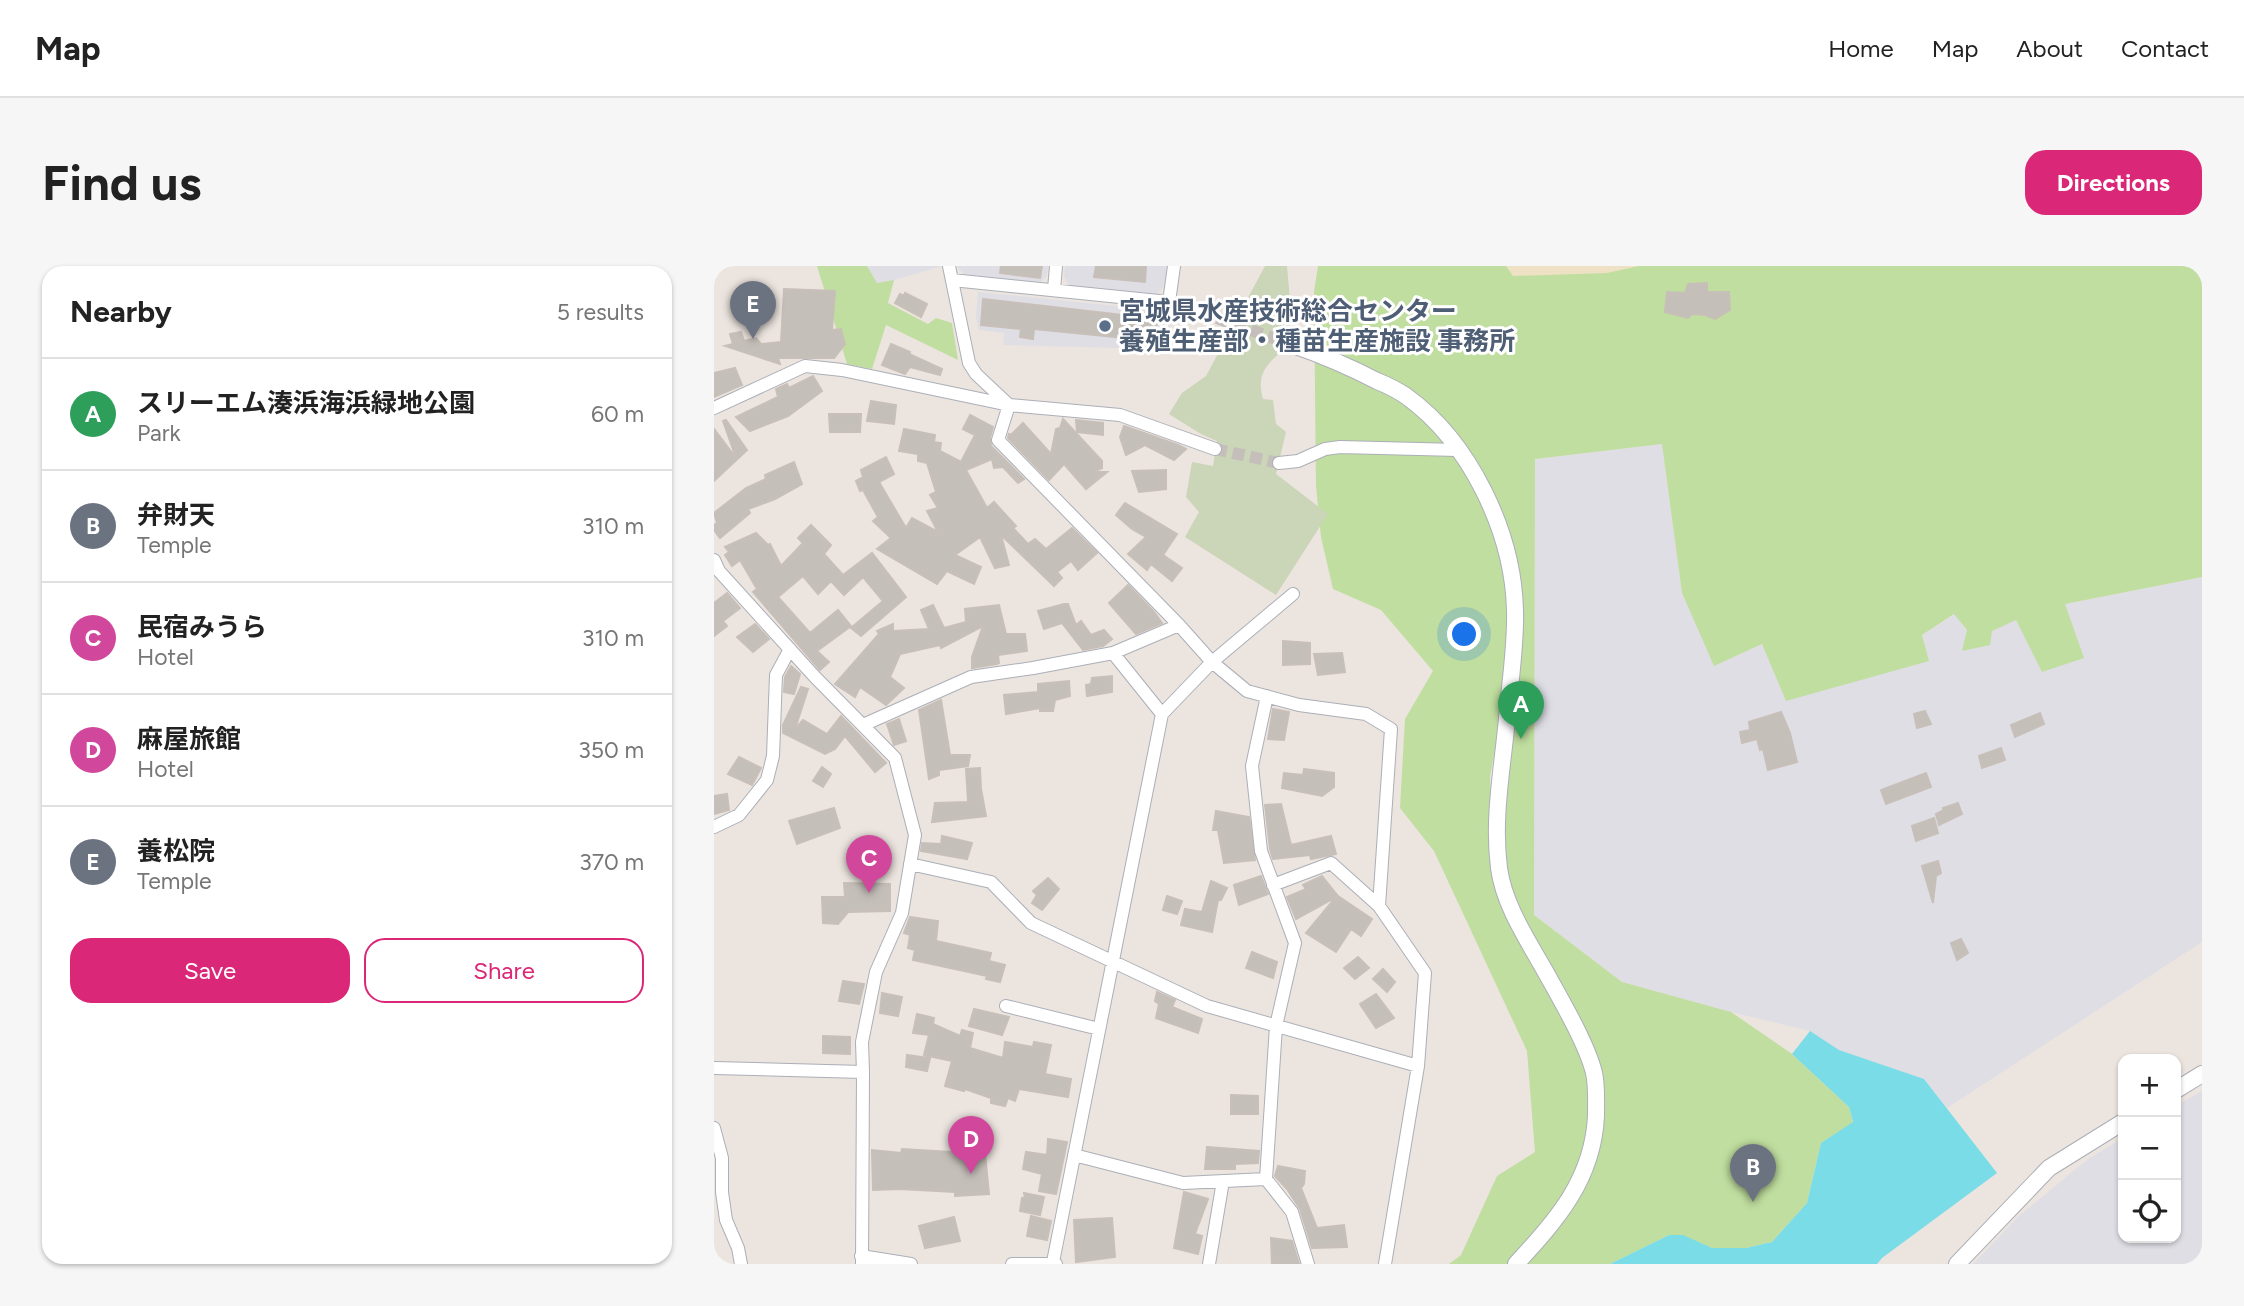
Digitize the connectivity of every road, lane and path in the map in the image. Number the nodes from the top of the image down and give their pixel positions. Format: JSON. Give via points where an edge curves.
{"nodes":[{"id":1,"x":949,"y":266,"type":"edge"},
{"id":2,"x":1056,"y":266,"type":"edge"},
{"id":3,"x":1174,"y":266,"type":"edge"},
{"id":4,"x":952,"y":280,"type":"junction"},
{"id":5,"x":1054,"y":290,"type":"junction"},
{"id":6,"x":1169,"y":302,"type":"junction"},
{"id":7,"x":1200,"y":312,"type":"tunnel mouth"},
{"id":8,"x":1293,"y":345,"type":"tunnel mouth"},
{"id":9,"x":1009,"y":405,"type":"junction"},
{"id":10,"x":714,"y":408,"type":"edge"},
{"id":11,"x":1215,"y":449,"type":"tunnel mouth"},
{"id":12,"x":1458,"y":450,"type":"junction"},
{"id":13,"x":1279,"y":463,"type":"tunnel mouth"},
{"id":14,"x":714,"y":560,"type":"edge"},
{"id":15,"x":1293,"y":594,"type":"dead end"},
{"id":16,"x":1180,"y":625,"type":"junction"},
{"id":17,"x":790,"y":649,"type":"junction"},
{"id":18,"x":1113,"y":653,"type":"junction"},
{"id":19,"x":1212,"y":662,"type":"junction"},
{"id":20,"x":1267,"y":696,"type":"junction"},
{"id":21,"x":1162,"y":714,"type":"junction"},
{"id":22,"x":863,"y":725,"type":"junction"},
{"id":23,"x":714,"y":828,"type":"edge"},
{"id":24,"x":910,"y":864,"type":"junction"},
{"id":25,"x":1273,"y":885,"type":"junction"},
{"id":26,"x":1379,"y":906,"type":"junction"},
{"id":27,"x":1112,"y":962,"type":"junction"},
{"id":28,"x":1006,"y":1006,"type":"dead end"},
{"id":29,"x":1276,"y":1026,"type":"junction"},
{"id":30,"x":1099,"y":1029,"type":"junction"},
{"id":31,"x":1418,"y":1066,"type":"junction"},
{"id":32,"x":714,"y":1068,"type":"edge"},
{"id":33,"x":863,"y":1072,"type":"junction"},
{"id":34,"x":2202,"y":1074,"type":"edge"},
{"id":35,"x":2181,"y":1087,"type":"edge"},
{"id":36,"x":2118,"y":1125,"type":"edge"},
{"id":37,"x":714,"y":1128,"type":"edge"},
{"id":38,"x":1074,"y":1155,"type":"junction"},
{"id":39,"x":1266,"y":1179,"type":"junction"},
{"id":40,"x":1223,"y":1181,"type":"junction"},
{"id":41,"x":862,"y":1260,"type":"edge"},
{"id":42,"x":1054,"y":1263,"type":"edge"},
{"id":43,"x":741,"y":1264,"type":"edge"},
{"id":44,"x":911,"y":1264,"type":"edge"},
{"id":45,"x":1012,"y":1264,"type":"edge"},
{"id":46,"x":1209,"y":1264,"type":"edge"},
{"id":47,"x":1308,"y":1264,"type":"edge"},
{"id":48,"x":1385,"y":1264,"type":"edge"},
{"id":49,"x":1516,"y":1264,"type":"edge"},
{"id":50,"x":1957,"y":1264,"type":"edge"}],
"edges":[{"from":1,"to":4,"type":"street"},
{"from":2,"to":5,"type":"street"},
{"from":3,"to":6,"type":"street"},
{"from":4,"to":5,"type":"street"},
{"from":4,"to":9,"type":"street","via":[[969,363]]},
{"from":5,"to":6,"type":"street"},
{"from":6,"to":7,"type":"street"},
{"from":8,"to":12,"type":"street","via":[[1338,361],[1404,394]]},
{"from":9,"to":10,"type":"street","via":[[805,366]]},
{"from":9,"to":11,"type":"street","via":[[1120,415]]},
{"from":9,"to":16,"type":"street","via":[[998,440]]},
{"from":12,"to":13,"type":"street","via":[[1340,447]]},
{"from":12,"to":49,"type":"street","via":[[1487,495],[1513,582],[1513,652],[1497,799],[1499,870],[1515,918],[1582,1044],[1594,1073],[1597,1101],[1590,1153],[1578,1187]]},
{"from":14,"to":17,"type":"street"},
{"from":15,"to":19,"type":"street"},
{"from":16,"to":18,"type":"street"},
{"from":16,"to":19,"type":"street"},
{"from":17,"to":22,"type":"street"},
{"from":17,"to":23,"type":"street","via":[[776,676],[773,756],[767,780],[739,815]]},
{"from":18,"to":21,"type":"street"},
{"from":18,"to":22,"type":"street","via":[[971,677]]},
{"from":19,"to":20,"type":"street","via":[[1247,691]]},
{"from":19,"to":21,"type":"street"},
{"from":20,"to":25,"type":"street","via":[[1252,766],[1261,851]]},
{"from":20,"to":26,"type":"street","via":[[1366,715],[1391,729]]},
{"from":21,"to":27,"type":"street"},
{"from":22,"to":24,"type":"street","via":[[895,758],[915,835]]},
{"from":24,"to":27,"type":"street","via":[[991,883],[1031,923]]},
{"from":24,"to":33,"type":"street","via":[[902,913],[876,972],[862,1042]]},
{"from":25,"to":26,"type":"street","via":[[1331,863]]},
{"from":25,"to":29,"type":"street","via":[[1295,943]]},
{"from":26,"to":31,"type":"street","via":[[1425,972]]},
{"from":27,"to":29,"type":"street","via":[[1207,1006]]},
{"from":27,"to":30,"type":"street"},
{"from":28,"to":30,"type":"street"},
{"from":29,"to":31,"type":"street"},
{"from":29,"to":39,"type":"street"},
{"from":30,"to":38,"type":"street"},
{"from":31,"to":48,"type":"street"},
{"from":32,"to":33,"type":"street"},
{"from":33,"to":41,"type":"street"},
{"from":34,"to":35,"type":"street"},
{"from":36,"to":50,"type":"street","via":[[2049,1168]]},
{"from":37,"to":43,"type":"street","via":[[722,1158],[726,1220]]},
{"from":38,"to":40,"type":"street","via":[[1183,1183]]},
{"from":38,"to":42,"type":"street"},
{"from":39,"to":40,"type":"street"},
{"from":39,"to":47,"type":"street","via":[[1292,1212]]},
{"from":40,"to":46,"type":"street"},
{"from":41,"to":44,"type":"street"},
{"from":42,"to":45,"type":"street"}]}
